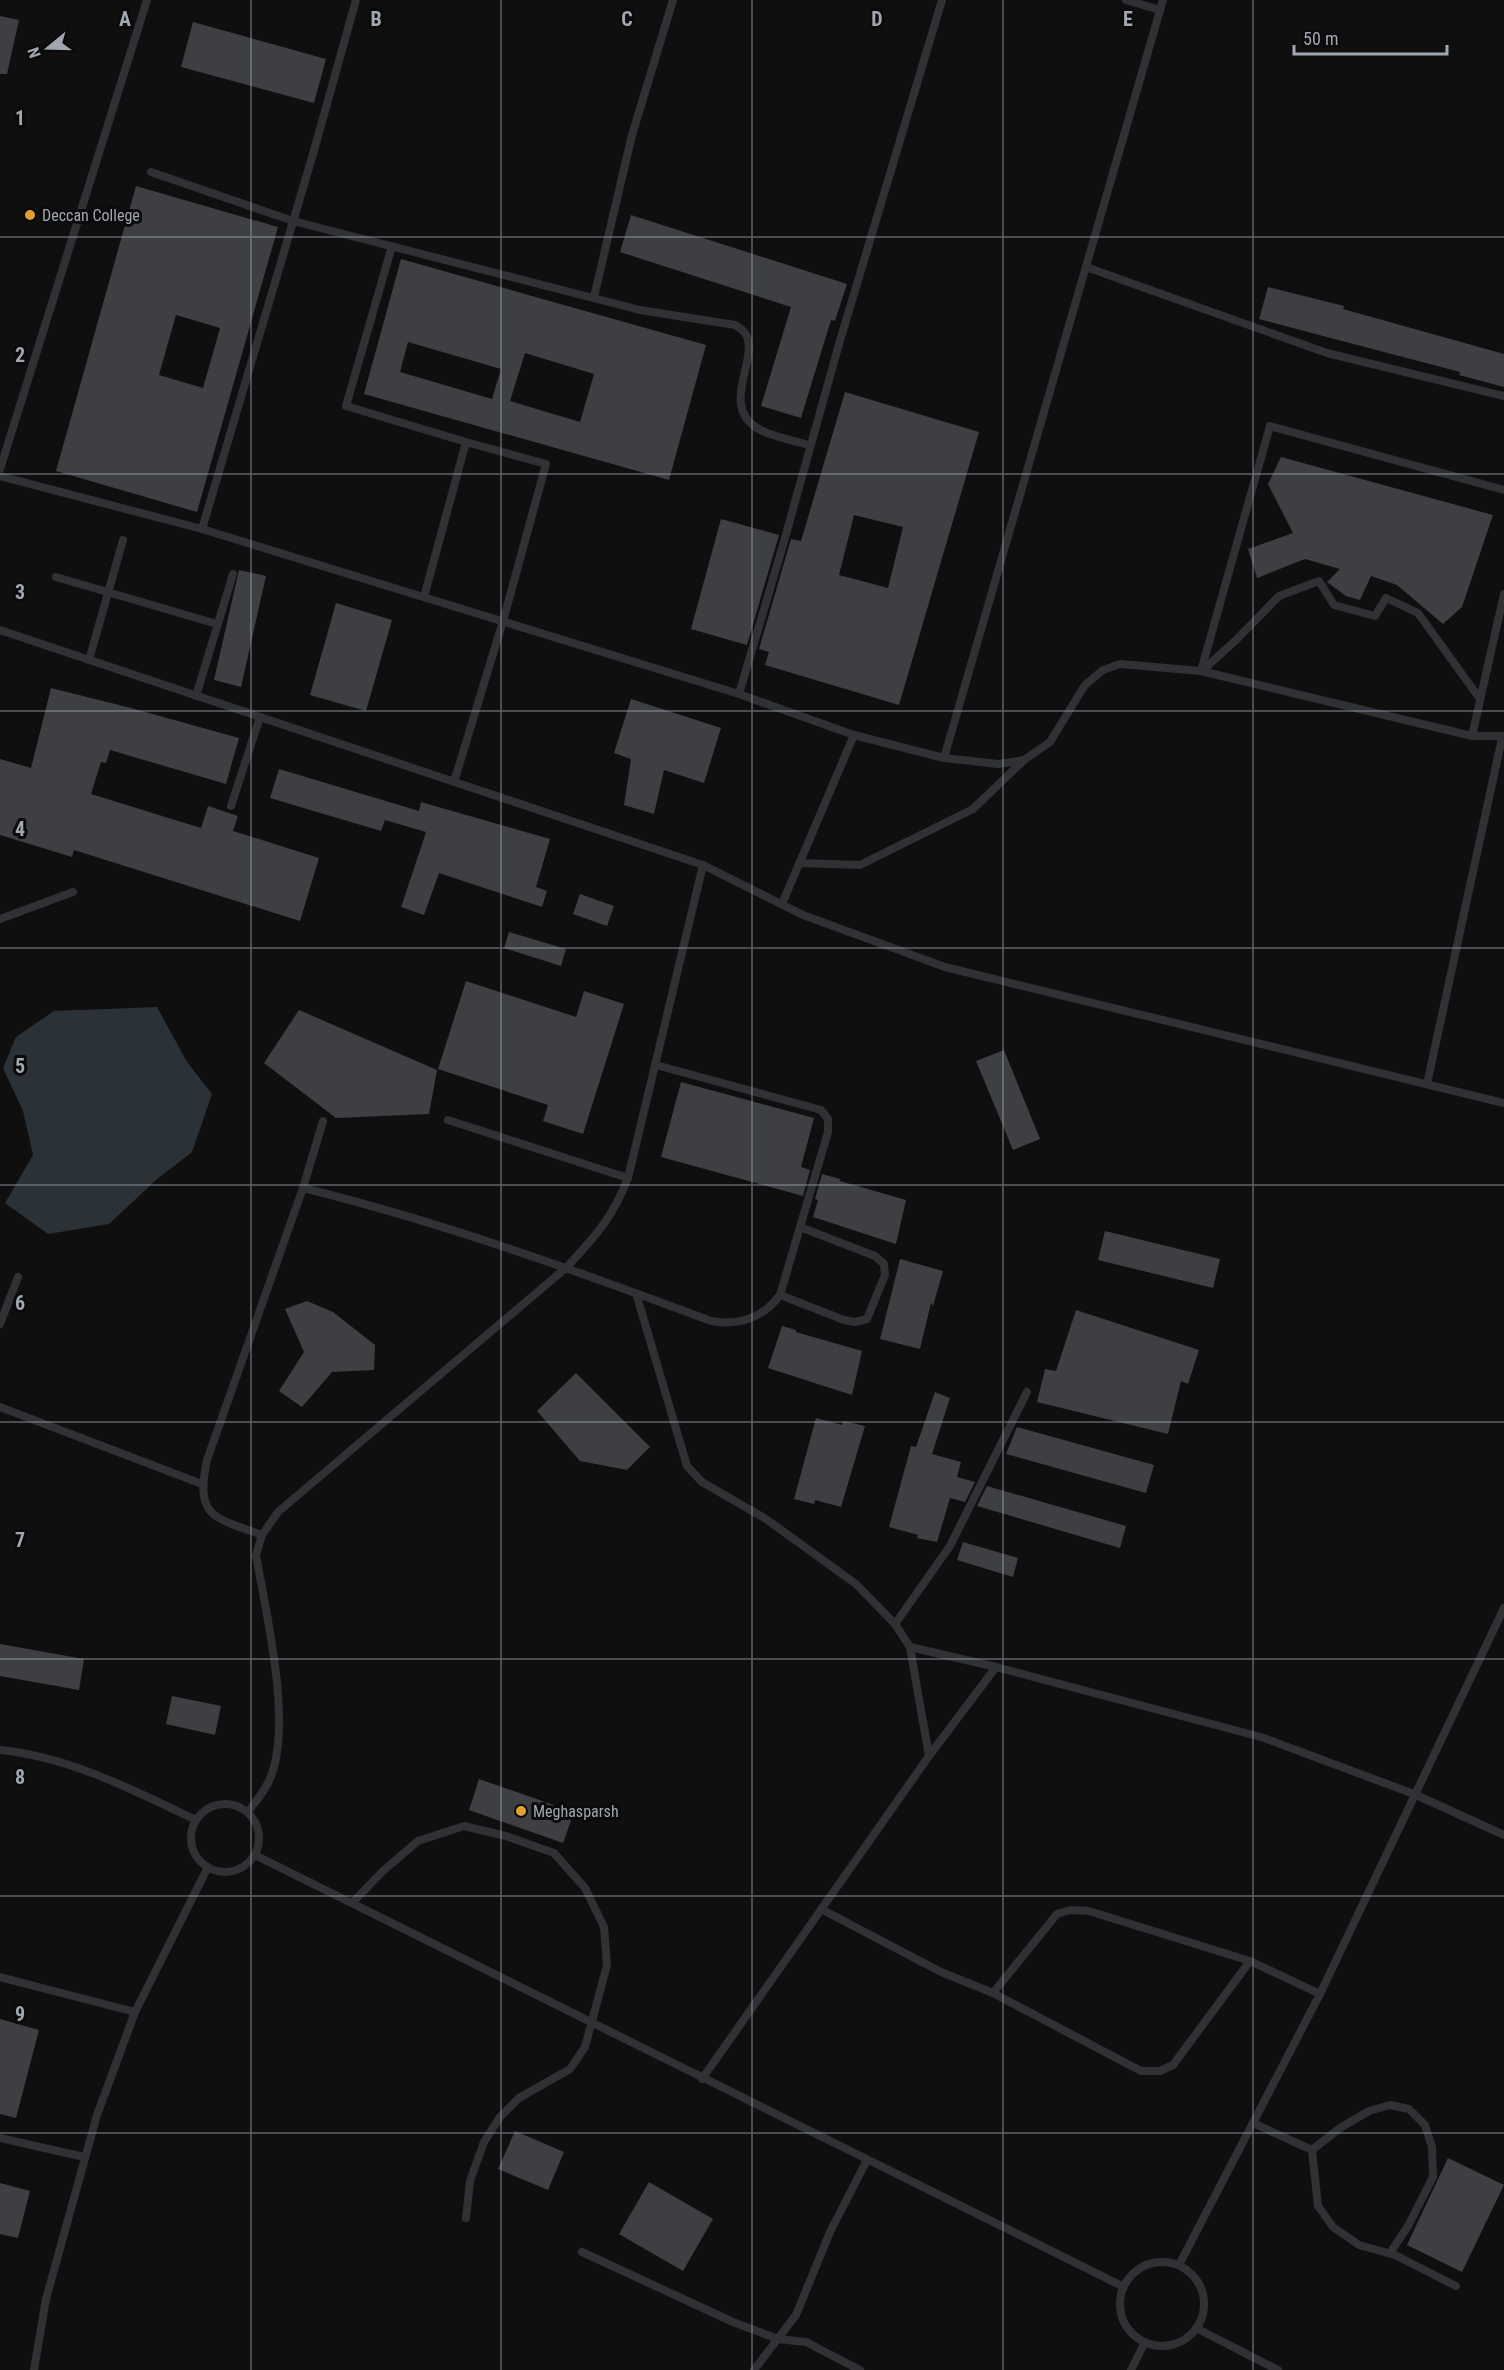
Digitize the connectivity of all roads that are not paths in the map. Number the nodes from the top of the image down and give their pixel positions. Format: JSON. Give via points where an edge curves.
{"nodes":[{"id":1,"x":147,"y":0,"type":"edge"},
{"id":2,"x":356,"y":0,"type":"edge"},
{"id":3,"x":674,"y":0,"type":"edge"},
{"id":4,"x":942,"y":0,"type":"edge"},
{"id":5,"x":1126,"y":0,"type":"edge"},
{"id":6,"x":1163,"y":0,"type":"edge"},
{"id":7,"x":1160,"y":10,"type":"junction"},
{"id":8,"x":151,"y":172,"type":"dead end"},
{"id":9,"x":293,"y":221,"type":"junction"},
{"id":10,"x":392,"y":246,"type":"junction"},
{"id":11,"x":1086,"y":267,"type":"junction"},
{"id":12,"x":594,"y":297,"type":"junction"},
{"id":13,"x":1504,"y":396,"type":"edge"},
{"id":14,"x":466,"y":442,"type":"junction"},
{"id":15,"x":809,"y":445,"type":"junction"},
{"id":16,"x":0,"y":469,"type":"edge"},
{"id":17,"x":0,"y":476,"type":"edge"},
{"id":18,"x":1504,"y":490,"type":"edge"},
{"id":19,"x":202,"y":530,"type":"junction"},
{"id":20,"x":123,"y":540,"type":"dead end"},
{"id":21,"x":233,"y":574,"type":"dead end"},
{"id":22,"x":56,"y":577,"type":"dead end"},
{"id":23,"x":108,"y":593,"type":"junction"},
{"id":24,"x":1504,"y":594,"type":"edge"},
{"id":25,"x":424,"y":597,"type":"junction"},
{"id":26,"x":503,"y":621,"type":"junction"},
{"id":27,"x":217,"y":624,"type":"junction"},
{"id":28,"x":0,"y":630,"type":"edge"},
{"id":29,"x":88,"y":660,"type":"junction"},
{"id":30,"x":1202,"y":671,"type":"junction"},
{"id":31,"x":739,"y":694,"type":"junction"},
{"id":32,"x":196,"y":696,"type":"junction"},
{"id":33,"x":1480,"y":699,"type":"junction"},
{"id":34,"x":260,"y":717,"type":"junction"},
{"id":35,"x":855,"y":735,"type":"junction"},
{"id":36,"x":1472,"y":736,"type":"junction"},
{"id":37,"x":1503,"y":737,"type":"edge"},
{"id":38,"x":944,"y":758,"type":"junction"},
{"id":39,"x":1024,"y":760,"type":"junction"},
{"id":40,"x":454,"y":782,"type":"junction"},
{"id":41,"x":231,"y":806,"type":"dead end"},
{"id":42,"x":799,"y":863,"type":"junction"},
{"id":43,"x":703,"y":865,"type":"junction"},
{"id":44,"x":73,"y":892,"type":"dead end"},
{"id":45,"x":782,"y":904,"type":"junction"},
{"id":46,"x":0,"y":919,"type":"edge"},
{"id":47,"x":656,"y":1065,"type":"junction"},
{"id":48,"x":1427,"y":1084,"type":"junction"},
{"id":49,"x":1504,"y":1103,"type":"edge"},
{"id":50,"x":448,"y":1120,"type":"dead end"},
{"id":51,"x":323,"y":1121,"type":"dead end"},
{"id":52,"x":628,"y":1178,"type":"junction"},
{"id":53,"x":303,"y":1188,"type":"junction"},
{"id":54,"x":800,"y":1227,"type":"junction"},
{"id":55,"x":567,"y":1267,"type":"junction"},
{"id":56,"x":18,"y":1277,"type":"dead end"},
{"id":57,"x":636,"y":1293,"type":"junction"},
{"id":58,"x":780,"y":1295,"type":"junction"},
{"id":59,"x":0,"y":1324,"type":"edge"},
{"id":60,"x":1027,"y":1392,"type":"dead end"},
{"id":61,"x":0,"y":1407,"type":"edge"},
{"id":62,"x":202,"y":1484,"type":"junction"},
{"id":63,"x":262,"y":1535,"type":"junction"},
{"id":64,"x":1504,"y":1608,"type":"edge"},
{"id":65,"x":895,"y":1624,"type":"junction"},
{"id":66,"x":910,"y":1647,"type":"junction"},
{"id":67,"x":996,"y":1666,"type":"junction"},
{"id":68,"x":0,"y":1750,"type":"edge"},
{"id":69,"x":929,"y":1756,"type":"junction"},
{"id":70,"x":1414,"y":1794,"type":"junction"},
{"id":71,"x":248,"y":1812,"type":"junction"},
{"id":72,"x":196,"y":1820,"type":"junction"},
{"id":73,"x":1504,"y":1835,"type":"edge"},
{"id":74,"x":255,"y":1855,"type":"junction"},
{"id":75,"x":208,"y":1868,"type":"junction"},
{"id":76,"x":352,"y":1904,"type":"junction"},
{"id":77,"x":821,"y":1909,"type":"junction"},
{"id":78,"x":1250,"y":1961,"type":"junction"},
{"id":79,"x":0,"y":1977,"type":"edge"},
{"id":80,"x":993,"y":1993,"type":"junction"},
{"id":81,"x":1320,"y":1994,"type":"junction"},
{"id":82,"x":135,"y":2012,"type":"junction"},
{"id":83,"x":590,"y":2022,"type":"junction"},
{"id":84,"x":702,"y":2079,"type":"junction"},
{"id":85,"x":1253,"y":2123,"type":"junction"},
{"id":86,"x":0,"y":2138,"type":"edge"},
{"id":87,"x":1312,"y":2150,"type":"junction"},
{"id":88,"x":84,"y":2157,"type":"junction"},
{"id":89,"x":867,"y":2160,"type":"junction"},
{"id":90,"x":466,"y":2218,"type":"dead end"},
{"id":91,"x":582,"y":2252,"type":"dead end"},
{"id":92,"x":1390,"y":2253,"type":"junction"},
{"id":93,"x":1179,"y":2265,"type":"junction"},
{"id":94,"x":1456,"y":2286,"type":"dead end"},
{"id":95,"x":1124,"y":2287,"type":"junction"},
{"id":96,"x":1196,"y":2328,"type":"junction"},
{"id":97,"x":778,"y":2339,"type":"junction"},
{"id":98,"x":1145,"y":2342,"type":"junction"},
{"id":99,"x":34,"y":2370,"type":"edge"},
{"id":100,"x":754,"y":2370,"type":"edge"},
{"id":101,"x":860,"y":2370,"type":"edge"},
{"id":102,"x":1131,"y":2370,"type":"edge"},
{"id":103,"x":1278,"y":2370,"type":"edge"}],
"edges":[{"from":1,"to":16,"type":"lane"},
{"from":2,"to":9,"type":"lane"},
{"from":3,"to":12,"type":"lane","via":[[632,135]]},
{"from":4,"to":15,"type":"lane"},
{"from":5,"to":7,"type":"lane"},
{"from":6,"to":7,"type":"lane"},
{"from":7,"to":11,"type":"lane"},
{"from":8,"to":9,"type":"lane"},
{"from":9,"to":10,"type":"lane"},
{"from":9,"to":19,"type":"lane"},
{"from":10,"to":12,"type":"lane"},
{"from":10,"to":14,"type":"lane","via":[[346,406]]},
{"from":11,"to":13,"type":"lane","via":[[1327,353]]},
{"from":11,"to":38,"type":"lane"},
{"from":12,"to":15,"type":"lane","via":[[640,310],[735,325],[745,333],[749,344],[740,400],[745,418],[758,429]]},
{"from":14,"to":25,"type":"lane"},
{"from":14,"to":26,"type":"lane","via":[[546,464]]},
{"from":15,"to":31,"type":"lane"},
{"from":17,"to":19,"type":"lane"},
{"from":18,"to":30,"type":"lane","via":[[1270,426]]},
{"from":19,"to":25,"type":"lane"},
{"from":20,"to":23,"type":"lane"},
{"from":21,"to":27,"type":"lane"},
{"from":22,"to":23,"type":"lane"},
{"from":23,"to":27,"type":"lane"},
{"from":23,"to":29,"type":"lane"},
{"from":24,"to":33,"type":"lane"},
{"from":25,"to":26,"type":"lane"},
{"from":26,"to":31,"type":"lane"},
{"from":26,"to":40,"type":"lane"},
{"from":27,"to":32,"type":"lane"},
{"from":28,"to":29,"type":"lane"},
{"from":29,"to":32,"type":"lane"},
{"from":30,"to":33,"type":"lane","via":[[1279,596],[1318,581],[1334,604],[1376,616],[1386,598],[1418,614]]},
{"from":30,"to":36,"type":"lane"},
{"from":30,"to":39,"type":"lane","via":[[1120,664],[1103,670],[1085,685],[1050,742]]},
{"from":31,"to":35,"type":"lane"},
{"from":32,"to":34,"type":"lane"},
{"from":33,"to":36,"type":"lane"},
{"from":34,"to":40,"type":"lane"},
{"from":34,"to":41,"type":"lane"},
{"from":35,"to":38,"type":"lane"},
{"from":35,"to":42,"type":"lane"},
{"from":36,"to":37,"type":"lane"},
{"from":37,"to":48,"type":"lane"},
{"from":38,"to":39,"type":"lane","via":[[998,764]]},
{"from":39,"to":42,"type":"lane","via":[[973,809],[860,865]]},
{"from":40,"to":43,"type":"lane"},
{"from":42,"to":45,"type":"lane"},
{"from":43,"to":45,"type":"lane"},
{"from":43,"to":47,"type":"lane"},
{"from":44,"to":46,"type":"lane"},
{"from":45,"to":48,"type":"lane","via":[[945,967]]},
{"from":47,"to":52,"type":"lane"},
{"from":47,"to":54,"type":"lane","via":[[822,1110],[828,1119],[828,1132]]},
{"from":48,"to":49,"type":"lane"},
{"from":50,"to":52,"type":"lane"},
{"from":51,"to":53,"type":"lane"},
{"from":52,"to":55,"type":"lane","via":[[606,1223]]},
{"from":53,"to":55,"type":"lane","via":[[361,1202]]},
{"from":53,"to":62,"type":"lane","via":[[207,1460]]},
{"from":54,"to":58,"type":"lane"},
{"from":54,"to":58,"type":"lane","via":[[875,1256],[884,1264],[885,1275],[867,1319],[855,1322]]},
{"from":55,"to":57,"type":"lane"},
{"from":55,"to":63,"type":"lane","via":[[278,1512]]},
{"from":56,"to":59,"type":"lane"},
{"from":57,"to":58,"type":"lane","via":[[728,1324],[745,1322],[761,1314]]},
{"from":57,"to":65,"type":"lane","via":[[687,1466],[702,1482],[766,1519],[856,1584]]},
{"from":60,"to":65,"type":"lane","via":[[950,1546]]},
{"from":61,"to":62,"type":"lane"},
{"from":62,"to":63,"type":"lane","via":[[204,1502],[216,1518]]},
{"from":63,"to":71,"type":"lane","via":[[256,1555],[279,1694],[279,1727],[269,1781]]},
{"from":64,"to":70,"type":"lane"},
{"from":65,"to":66,"type":"lane"},
{"from":66,"to":67,"type":"lane"},
{"from":66,"to":69,"type":"lane"},
{"from":67,"to":69,"type":"lane"},
{"from":67,"to":70,"type":"lane","via":[[1262,1737]]},
{"from":68,"to":72,"type":"lane","via":[[85,1770]]},
{"from":69,"to":77,"type":"lane"},
{"from":70,"to":73,"type":"lane"},
{"from":70,"to":81,"type":"lane"},
{"from":71,"to":72,"type":"lane","via":[[230,1803],[216,1804]]},
{"from":71,"to":74,"type":"lane","via":[[259,1829]]},
{"from":72,"to":75,"type":"lane","via":[[192,1846]]},
{"from":74,"to":75,"type":"lane","via":[[234,1871]]},
{"from":74,"to":76,"type":"lane"},
{"from":75,"to":82,"type":"lane"},
{"from":76,"to":83,"type":"lane"},
{"from":76,"to":83,"type":"lane","via":[[418,1841],[464,1826],[554,1853],[585,1888],[604,1927],[607,1965]]},
{"from":77,"to":80,"type":"lane","via":[[941,1972]]},
{"from":77,"to":84,"type":"lane"},
{"from":78,"to":80,"type":"lane","via":[[1089,1911],[1070,1910],[1057,1914]]},
{"from":78,"to":80,"type":"lane","via":[[1173,2065],[1160,2071],[1141,2071]]},
{"from":78,"to":81,"type":"lane"},
{"from":79,"to":82,"type":"lane"},
{"from":81,"to":85,"type":"lane"},
{"from":82,"to":88,"type":"lane"},
{"from":83,"to":84,"type":"lane"},
{"from":83,"to":90,"type":"lane","via":[[585,2048],[570,2069],[519,2098],[500,2117],[484,2142],[470,2181]]},
{"from":84,"to":89,"type":"lane"},
{"from":85,"to":87,"type":"lane"},
{"from":85,"to":93,"type":"lane"},
{"from":86,"to":88,"type":"lane"},
{"from":87,"to":92,"type":"lane","via":[[1318,2206],[1333,2227],[1359,2245]]},
{"from":87,"to":92,"type":"lane","via":[[1359,2116],[1390,2104],[1409,2109],[1425,2125],[1432,2147],[1432,2177]]},
{"from":88,"to":99,"type":"lane","via":[[46,2299]]},
{"from":89,"to":95,"type":"lane"},
{"from":89,"to":97,"type":"lane","via":[[830,2232],[796,2315]]},
{"from":91,"to":97,"type":"lane"},
{"from":92,"to":94,"type":"lane"},
{"from":93,"to":95,"type":"lane","via":[[1147,2265],[1133,2273]]},
{"from":93,"to":96,"type":"lane","via":[[1201,2289],[1204,2305]]},
{"from":95,"to":98,"type":"lane","via":[[1120,2303],[1123,2319],[1132,2333]]},
{"from":96,"to":98,"type":"lane","via":[[1185,2340],[1169,2346]]},
{"from":96,"to":103,"type":"lane"},
{"from":97,"to":100,"type":"lane"},
{"from":97,"to":101,"type":"lane","via":[[806,2342]]},
{"from":98,"to":102,"type":"lane"}]}
